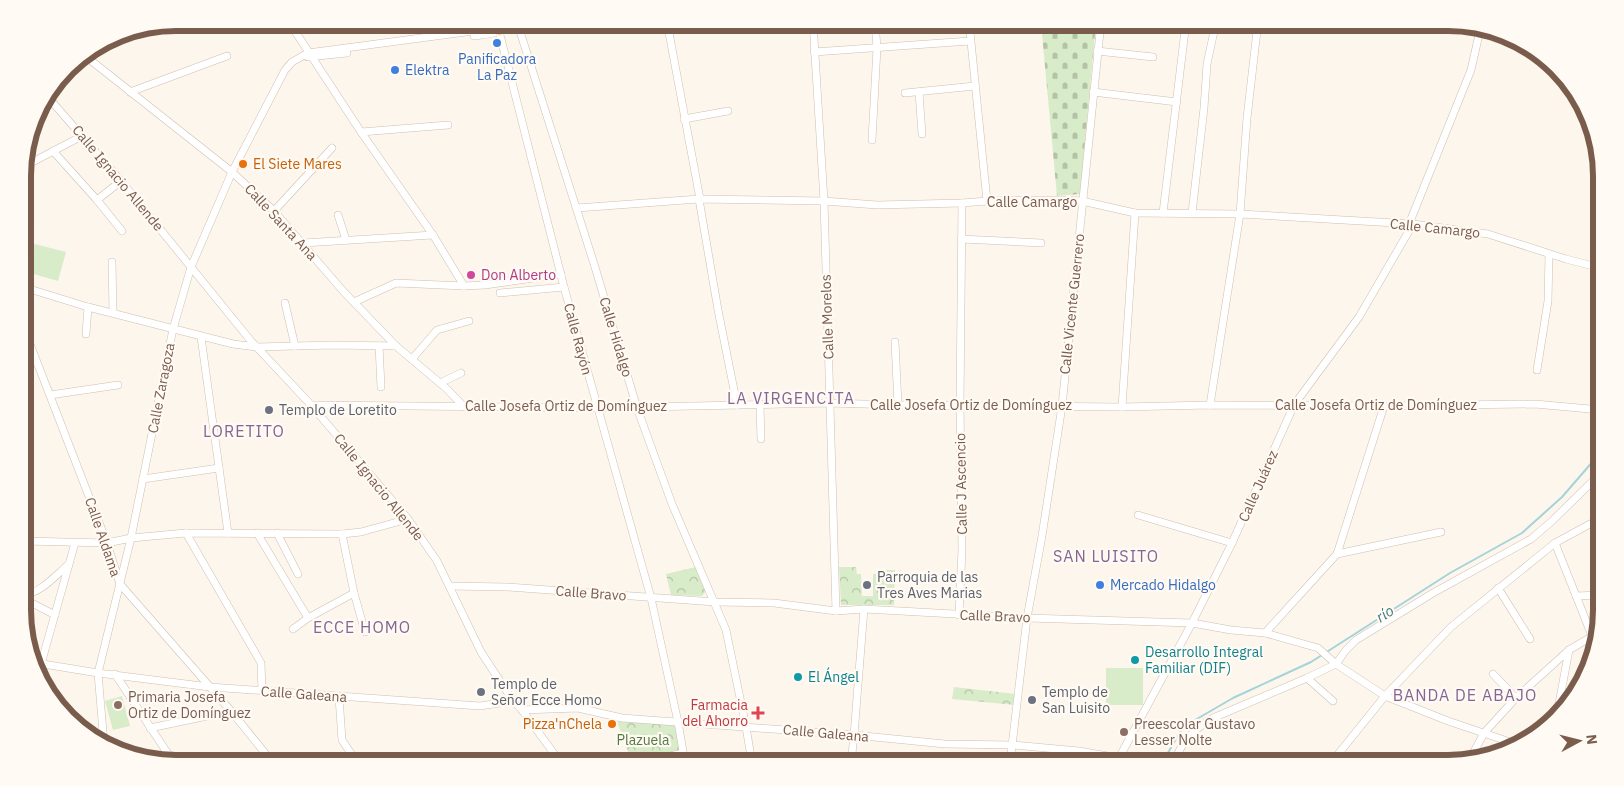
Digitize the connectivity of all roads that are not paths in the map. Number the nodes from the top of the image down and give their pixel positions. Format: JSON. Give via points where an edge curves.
{"nodes":[{"id":1,"x":813,"y":31,"type":"edge"},
{"id":2,"x":875,"y":31,"type":"edge"},
{"id":3,"x":969,"y":31,"type":"edge"},
{"id":4,"x":1099,"y":31,"type":"edge"},
{"id":5,"x":1185,"y":31,"type":"edge"},
{"id":6,"x":1214,"y":31,"type":"edge"},
{"id":7,"x":1257,"y":31,"type":"edge"},
{"id":8,"x":295,"y":32,"type":"edge"},
{"id":9,"x":469,"y":32,"type":"edge"},
{"id":10,"x":494,"y":32,"type":"edge"},
{"id":11,"x":499,"y":32,"type":"edge"},
{"id":12,"x":519,"y":32,"type":"edge"},
{"id":13,"x":670,"y":32,"type":"edge"},
{"id":14,"x":1479,"y":35,"type":"edge"},
{"id":15,"x":970,"y":41,"type":"junction"},
{"id":16,"x":876,"y":48,"type":"junction"},
{"id":17,"x":1097,"y":51,"type":"junction"},
{"id":18,"x":814,"y":52,"type":"junction"},
{"id":19,"x":310,"y":55,"type":"junction"},
{"id":20,"x":227,"y":56,"type":"dead end"},
{"id":21,"x":1153,"y":57,"type":"dead end"},
{"id":22,"x":90,"y":60,"type":"edge"},
{"id":23,"x":975,"y":86,"type":"junction"},
{"id":24,"x":130,"y":92,"type":"junction"},
{"id":25,"x":919,"y":92,"type":"junction"},
{"id":26,"x":1093,"y":92,"type":"junction"},
{"id":27,"x":905,"y":93,"type":"dead end"},
{"id":28,"x":52,"y":102,"type":"edge"},
{"id":29,"x":1177,"y":102,"type":"junction"},
{"id":30,"x":728,"y":112,"type":"dead end"},
{"id":31,"x":684,"y":119,"type":"junction"},
{"id":32,"x":448,"y":125,"type":"dead end"},
{"id":33,"x":361,"y":132,"type":"junction"},
{"id":34,"x":922,"y":134,"type":"dead end"},
{"id":35,"x":82,"y":136,"type":"junction"},
{"id":36,"x":872,"y":140,"type":"dead end"},
{"id":37,"x":332,"y":148,"type":"dead end"},
{"id":38,"x":53,"y":151,"type":"junction"},
{"id":39,"x":32,"y":162,"type":"edge"},
{"id":40,"x":232,"y":172,"type":"junction"},
{"id":41,"x":121,"y":181,"type":"junction"},
{"id":42,"x":699,"y":199,"type":"junction"},
{"id":43,"x":97,"y":200,"type":"junction"},
{"id":44,"x":824,"y":201,"type":"junction"},
{"id":45,"x":987,"y":201,"type":"junction"},
{"id":46,"x":1082,"y":201,"type":"junction"},
{"id":47,"x":962,"y":203,"type":"junction"},
{"id":48,"x":577,"y":208,"type":"junction"},
{"id":49,"x":274,"y":211,"type":"junction"},
{"id":50,"x":1135,"y":213,"type":"junction"},
{"id":51,"x":1163,"y":213,"type":"junction"},
{"id":52,"x":1192,"y":213,"type":"junction"},
{"id":53,"x":1240,"y":214,"type":"junction"},
{"id":54,"x":338,"y":215,"type":"dead end"},
{"id":55,"x":1411,"y":224,"type":"junction"},
{"id":56,"x":122,"y":231,"type":"dead end"},
{"id":57,"x":433,"y":235,"type":"junction"},
{"id":58,"x":961,"y":239,"type":"junction"},
{"id":59,"x":346,"y":240,"type":"junction"},
{"id":60,"x":303,"y":243,"type":"junction"},
{"id":61,"x":1041,"y":243,"type":"dead end"},
{"id":62,"x":1549,"y":254,"type":"junction"},
{"id":63,"x":112,"y":262,"type":"dead end"},
{"id":64,"x":191,"y":266,"type":"junction"},
{"id":65,"x":1593,"y":266,"type":"edge"},
{"id":66,"x":561,"y":274,"type":"junction"},
{"id":67,"x":464,"y":286,"type":"junction"},
{"id":68,"x":564,"y":287,"type":"junction"},
{"id":69,"x":32,"y":290,"type":"edge"},
{"id":70,"x":500,"y":294,"type":"dead end"},
{"id":71,"x":354,"y":302,"type":"junction"},
{"id":72,"x":285,"y":303,"type":"dead end"},
{"id":73,"x":88,"y":307,"type":"junction"},
{"id":74,"x":113,"y":312,"type":"junction"},
{"id":75,"x":469,"y":321,"type":"dead end"},
{"id":76,"x":173,"y":329,"type":"junction"},
{"id":77,"x":86,"y":334,"type":"dead end"},
{"id":78,"x":201,"y":336,"type":"junction"},
{"id":79,"x":895,"y":342,"type":"dead end"},
{"id":80,"x":295,"y":346,"type":"junction"},
{"id":81,"x":379,"y":346,"type":"junction"},
{"id":82,"x":396,"y":346,"type":"junction"},
{"id":83,"x":257,"y":347,"type":"junction"},
{"id":84,"x":32,"y":348,"type":"edge"},
{"id":85,"x":412,"y":359,"type":"junction"},
{"id":86,"x":1537,"y":370,"type":"dead end"},
{"id":87,"x":462,"y":373,"type":"dead end"},
{"id":88,"x":440,"y":383,"type":"junction"},
{"id":89,"x":118,"y":385,"type":"dead end"},
{"id":90,"x":382,"y":387,"type":"dead end"},
{"id":91,"x":50,"y":395,"type":"junction"},
{"id":92,"x":829,"y":404,"type":"junction"},
{"id":93,"x":311,"y":405,"type":"junction"},
{"id":94,"x":737,"y":405,"type":"junction"},
{"id":95,"x":760,"y":405,"type":"junction"},
{"id":96,"x":898,"y":405,"type":"junction"},
{"id":97,"x":960,"y":405,"type":"junction"},
{"id":98,"x":1210,"y":405,"type":"junction"},
{"id":99,"x":1294,"y":405,"type":"junction"},
{"id":100,"x":462,"y":406,"type":"junction"},
{"id":101,"x":1062,"y":406,"type":"junction"},
{"id":102,"x":1384,"y":406,"type":"junction"},
{"id":103,"x":1122,"y":407,"type":"junction"},
{"id":104,"x":597,"y":408,"type":"junction"},
{"id":105,"x":637,"y":408,"type":"junction"},
{"id":106,"x":1593,"y":409,"type":"edge"},
{"id":107,"x":761,"y":439,"type":"dead end"},
{"id":108,"x":218,"y":468,"type":"junction"},
{"id":109,"x":143,"y":479,"type":"junction"},
{"id":110,"x":1593,"y":481,"type":"edge"},
{"id":111,"x":1138,"y":515,"type":"dead end"},
{"id":112,"x":408,"y":519,"type":"junction"},
{"id":113,"x":1593,"y":522,"type":"edge"},
{"id":114,"x":1441,"y":532,"type":"dead end"},
{"id":115,"x":186,"y":533,"type":"junction"},
{"id":116,"x":228,"y":533,"type":"junction"},
{"id":117,"x":257,"y":533,"type":"junction"},
{"id":118,"x":277,"y":533,"type":"junction"},
{"id":119,"x":342,"y":534,"type":"junction"},
{"id":120,"x":131,"y":538,"type":"junction"},
{"id":121,"x":31,"y":541,"type":"edge"},
{"id":122,"x":1555,"y":542,"type":"junction"},
{"id":123,"x":75,"y":543,"type":"junction"},
{"id":124,"x":107,"y":543,"type":"junction"},
{"id":125,"x":1232,"y":543,"type":"junction"},
{"id":126,"x":1337,"y":554,"type":"junction"},
{"id":127,"x":69,"y":564,"type":"junction"},
{"id":128,"x":298,"y":574,"type":"dead end"},
{"id":129,"x":120,"y":584,"type":"junction"},
{"id":130,"x":449,"y":586,"type":"junction"},
{"id":131,"x":1498,"y":588,"type":"junction"},
{"id":132,"x":31,"y":593,"type":"edge"},
{"id":133,"x":354,"y":593,"type":"junction"},
{"id":134,"x":1593,"y":595,"type":"edge"},
{"id":135,"x":1576,"y":596,"type":"junction"},
{"id":136,"x":651,"y":598,"type":"junction"},
{"id":137,"x":31,"y":602,"type":"edge"},
{"id":138,"x":715,"y":602,"type":"junction"},
{"id":139,"x":864,"y":609,"type":"junction"},
{"id":140,"x":836,"y":611,"type":"junction"},
{"id":141,"x":55,"y":614,"type":"junction"},
{"id":142,"x":959,"y":615,"type":"junction"},
{"id":143,"x":308,"y":618,"type":"junction"},
{"id":144,"x":1027,"y":618,"type":"junction"},
{"id":145,"x":1192,"y":623,"type":"junction"},
{"id":146,"x":293,"y":629,"type":"dead end"},
{"id":147,"x":1592,"y":631,"type":"edge"},
{"id":148,"x":365,"y":632,"type":"dead end"},
{"id":149,"x":1266,"y":633,"type":"junction"},
{"id":150,"x":1530,"y":639,"type":"dead end"},
{"id":151,"x":1590,"y":639,"type":"edge"},
{"id":152,"x":1569,"y":650,"type":"junction"},
{"id":153,"x":40,"y":660,"type":"edge"},
{"id":154,"x":42,"y":663,"type":"edge"},
{"id":155,"x":1335,"y":663,"type":"junction"},
{"id":156,"x":98,"y":673,"type":"junction"},
{"id":157,"x":115,"y":674,"type":"junction"},
{"id":158,"x":1493,"y":674,"type":"dead end"},
{"id":159,"x":1307,"y":678,"type":"junction"},
{"id":160,"x":210,"y":687,"type":"junction"},
{"id":161,"x":262,"y":691,"type":"junction"},
{"id":162,"x":1385,"y":696,"type":"junction"},
{"id":163,"x":339,"y":697,"type":"junction"},
{"id":164,"x":1516,"y":698,"type":"junction"},
{"id":165,"x":513,"y":701,"type":"junction"},
{"id":166,"x":1333,"y":701,"type":"dead end"},
{"id":167,"x":1559,"y":702,"type":"edge"},
{"id":168,"x":522,"y":710,"type":"junction"},
{"id":169,"x":231,"y":711,"type":"junction"},
{"id":170,"x":678,"y":722,"type":"junction"},
{"id":171,"x":746,"y":727,"type":"junction"},
{"id":172,"x":150,"y":728,"type":"junction"},
{"id":173,"x":101,"y":733,"type":"edge"},
{"id":174,"x":1484,"y":733,"type":"junction"},
{"id":175,"x":854,"y":735,"type":"junction"},
{"id":176,"x":1507,"y":742,"type":"edge"},
{"id":177,"x":1012,"y":745,"type":"junction"},
{"id":178,"x":1474,"y":752,"type":"edge"},
{"id":179,"x":683,"y":753,"type":"joint"},
{"id":180,"x":851,"y":754,"type":"edge"},
{"id":181,"x":1011,"y":754,"type":"edge"},
{"id":182,"x":1098,"y":754,"type":"edge"},
{"id":183,"x":1122,"y":754,"type":"edge"},
{"id":184,"x":1177,"y":754,"type":"edge"},
{"id":185,"x":1341,"y":754,"type":"edge"},
{"id":186,"x":168,"y":755,"type":"edge"},
{"id":187,"x":266,"y":755,"type":"edge"},
{"id":188,"x":352,"y":755,"type":"edge"},
{"id":189,"x":556,"y":755,"type":"edge"},
{"id":190,"x":676,"y":755,"type":"edge"},
{"id":191,"x":751,"y":755,"type":"edge"}],
"edges":[{"from":1,"to":18,"type":"street","name":"Calle Morelos"},
{"from":2,"to":16,"type":"street"},
{"from":3,"to":15,"type":"street"},
{"from":4,"to":17,"type":"street","name":"Calle Vicente Guerrero"},
{"from":5,"to":29,"type":"street"},
{"from":6,"to":52,"type":"street","via":[[1207,64]]},
{"from":7,"to":53,"type":"street"},
{"from":8,"to":19,"type":"street"},
{"from":9,"to":19,"type":"street","name":"Calle Zaragoza"},
{"from":10,"to":19,"type":"street","name":"Calle Zaragoza"},
{"from":11,"to":66,"type":"street","name":"Calle Rayón"},
{"from":12,"to":48,"type":"street","name":"Calle Hidalgo"},
{"from":13,"to":31,"type":"street"},
{"from":14,"to":55,"type":"street","name":"Calle Juárez","via":[[1471,70]]},
{"from":15,"to":16,"type":"street"},
{"from":15,"to":23,"type":"street"},
{"from":16,"to":18,"type":"street"},
{"from":16,"to":36,"type":"street"},
{"from":17,"to":21,"type":"street"},
{"from":17,"to":26,"type":"street","name":"Calle Vicente Guerrero"},
{"from":18,"to":44,"type":"street","name":"Calle Morelos"},
{"from":19,"to":33,"type":"street"},
{"from":19,"to":40,"type":"street","name":"Calle Zaragoza","via":[[300,57],[285,70]]},
{"from":20,"to":24,"type":"street"},
{"from":22,"to":24,"type":"street","name":"Calle Santa Ana"},
{"from":23,"to":25,"type":"street"},
{"from":23,"to":45,"type":"street"},
{"from":24,"to":40,"type":"street","name":"Calle Santa Ana"},
{"from":25,"to":27,"type":"street"},
{"from":25,"to":34,"type":"street"},
{"from":26,"to":29,"type":"street"},
{"from":26,"to":46,"type":"street","name":"Calle Vicente Guerrero"},
{"from":28,"to":35,"type":"street","name":"Calle Ignacio Allende"},
{"from":29,"to":51,"type":"street"},
{"from":30,"to":31,"type":"street"},
{"from":31,"to":42,"type":"street"},
{"from":32,"to":33,"type":"street"},
{"from":33,"to":57,"type":"street"},
{"from":35,"to":38,"type":"street"},
{"from":35,"to":41,"type":"street","name":"Calle Ignacio Allende"},
{"from":37,"to":49,"type":"street"},
{"from":38,"to":39,"type":"street"},
{"from":38,"to":43,"type":"street"},
{"from":40,"to":49,"type":"street","name":"Calle Santa Ana"},
{"from":40,"to":64,"type":"street","name":"Calle Zaragoza"},
{"from":41,"to":43,"type":"street"},
{"from":41,"to":64,"type":"street","name":"Calle Ignacio Allende"},
{"from":42,"to":44,"type":"street","name":"Calle Camargo"},
{"from":42,"to":48,"type":"street","name":"Calle Camargo"},
{"from":42,"to":94,"type":"street"},
{"from":43,"to":56,"type":"street"},
{"from":44,"to":47,"type":"street","name":"Calle Camargo","via":[[876,205]]},
{"from":44,"to":92,"type":"street","name":"Calle Morelos"},
{"from":45,"to":46,"type":"street","name":"Calle Camargo"},
{"from":45,"to":47,"type":"street","name":"Calle Camargo"},
{"from":46,"to":50,"type":"street","name":"Calle Camargo"},
{"from":46,"to":101,"type":"street","name":"Calle Vicente Guerrero"},
{"from":47,"to":58,"type":"street","name":"Calle J Ascencio"},
{"from":48,"to":105,"type":"street","name":"Calle Hidalgo"},
{"from":49,"to":60,"type":"street","name":"Calle Santa Ana"},
{"from":50,"to":51,"type":"street","name":"Calle Camargo"},
{"from":50,"to":103,"type":"street"},
{"from":51,"to":52,"type":"street","name":"Calle Camargo"},
{"from":52,"to":53,"type":"street","name":"Calle Camargo"},
{"from":53,"to":55,"type":"street","name":"Calle Camargo"},
{"from":53,"to":98,"type":"street"},
{"from":54,"to":59,"type":"street"},
{"from":55,"to":62,"type":"street","name":"Calle Camargo","via":[[1488,234]]},
{"from":55,"to":99,"type":"street","name":"Calle Juárez","via":[[1359,317]]},
{"from":57,"to":59,"type":"street"},
{"from":57,"to":67,"type":"street"},
{"from":58,"to":61,"type":"street"},
{"from":58,"to":97,"type":"street","name":"Calle J Ascencio"},
{"from":59,"to":60,"type":"street"},
{"from":60,"to":71,"type":"street","name":"Calle Santa Ana"},
{"from":62,"to":65,"type":"street","name":"Calle Camargo"},
{"from":62,"to":86,"type":"street","via":[[1548,301]]},
{"from":63,"to":74,"type":"street"},
{"from":64,"to":76,"type":"street","name":"Calle Zaragoza"},
{"from":64,"to":83,"type":"street","name":"Calle Ignacio Allende"},
{"from":66,"to":67,"type":"street"},
{"from":66,"to":68,"type":"street","name":"Calle Rayón"},
{"from":67,"to":71,"type":"street","via":[[396,283]]},
{"from":68,"to":70,"type":"street"},
{"from":68,"to":104,"type":"street","name":"Calle Rayón"},
{"from":69,"to":73,"type":"street"},
{"from":71,"to":82,"type":"street","name":"Calle Santa Ana"},
{"from":72,"to":80,"type":"street"},
{"from":73,"to":74,"type":"street"},
{"from":73,"to":77,"type":"street"},
{"from":74,"to":76,"type":"street"},
{"from":75,"to":85,"type":"street","via":[[436,330]]},
{"from":76,"to":78,"type":"street"},
{"from":76,"to":109,"type":"street","name":"Calle Zaragoza"},
{"from":78,"to":83,"type":"street"},
{"from":78,"to":108,"type":"street"},
{"from":79,"to":96,"type":"street"},
{"from":80,"to":81,"type":"street"},
{"from":80,"to":83,"type":"street"},
{"from":81,"to":82,"type":"street"},
{"from":81,"to":90,"type":"street"},
{"from":82,"to":85,"type":"street","name":"Calle Santa Ana"},
{"from":83,"to":93,"type":"street","name":"Calle Ignacio Allende"},
{"from":84,"to":91,"type":"street","name":"Calle Aldama"},
{"from":85,"to":88,"type":"street","name":"Calle Santa Ana"},
{"from":87,"to":88,"type":"street"},
{"from":88,"to":100,"type":"street","name":"Calle Santa Ana"},
{"from":89,"to":91,"type":"street"},
{"from":91,"to":124,"type":"street","name":"Calle Aldama"},
{"from":92,"to":95,"type":"street","name":"Calle Josefa Ortiz de Domínguez"},
{"from":92,"to":96,"type":"street","name":"Calle Josefa Ortiz de Domínguez"},
{"from":92,"to":140,"type":"street","name":"Calle Morelos"},
{"from":93,"to":100,"type":"street","name":"Calle Josefa Ortiz de Domínguez"},
{"from":93,"to":112,"type":"street","name":"Calle Ignacio Allende"},
{"from":94,"to":95,"type":"street","name":"Calle Josefa Ortiz de Domínguez"},
{"from":94,"to":105,"type":"street","name":"Calle Josefa Ortiz de Domínguez"},
{"from":95,"to":107,"type":"street"},
{"from":96,"to":97,"type":"street","name":"Calle Josefa Ortiz de Domínguez"},
{"from":97,"to":101,"type":"street","name":"Calle Josefa Ortiz de Domínguez"},
{"from":97,"to":142,"type":"street","name":"Calle J Ascencio","via":[[962,550]]},
{"from":98,"to":99,"type":"street","name":"Calle Josefa Ortiz de Domínguez"},
{"from":98,"to":103,"type":"street","name":"Calle Josefa Ortiz de Domínguez"},
{"from":99,"to":102,"type":"street","name":"Calle Josefa Ortiz de Domínguez"},
{"from":99,"to":125,"type":"street","name":"Calle Juárez"},
{"from":100,"to":104,"type":"street","name":"Calle Josefa Ortiz de Domínguez"},
{"from":101,"to":103,"type":"street","name":"Calle Josefa Ortiz de Domínguez"},
{"from":101,"to":144,"type":"street","name":"Calle Vicente Guerrero"},
{"from":102,"to":106,"type":"street","name":"Calle Josefa Ortiz de Domínguez","via":[[1534,404]]},
{"from":102,"to":126,"type":"street"},
{"from":104,"to":105,"type":"street","name":"Calle Josefa Ortiz de Domínguez"},
{"from":104,"to":136,"type":"street","name":"Calle Rayón"},
{"from":105,"to":138,"type":"street","name":"Calle Hidalgo","via":[[672,504]]},
{"from":108,"to":109,"type":"street"},
{"from":108,"to":116,"type":"street"},
{"from":109,"to":120,"type":"street","name":"Calle Zaragoza"},
{"from":110,"to":155,"type":"street","via":[[1531,538],[1356,640]]},
{"from":111,"to":125,"type":"street"},
{"from":112,"to":119,"type":"street"},
{"from":112,"to":130,"type":"street","name":"Calle Ignacio Allende","via":[[437,561]]},
{"from":113,"to":122,"type":"street"},
{"from":114,"to":126,"type":"street"},
{"from":115,"to":116,"type":"street"},
{"from":115,"to":120,"type":"street"},
{"from":115,"to":161,"type":"street","via":[[261,663]]},
{"from":116,"to":117,"type":"street"},
{"from":117,"to":118,"type":"street"},
{"from":117,"to":143,"type":"street"},
{"from":118,"to":119,"type":"street"},
{"from":118,"to":128,"type":"street"},
{"from":119,"to":133,"type":"street"},
{"from":120,"to":124,"type":"street"},
{"from":120,"to":129,"type":"street","name":"Calle Zaragoza"},
{"from":121,"to":123,"type":"street"},
{"from":122,"to":131,"type":"street"},
{"from":122,"to":135,"type":"street"},
{"from":123,"to":124,"type":"street"},
{"from":123,"to":127,"type":"street"},
{"from":124,"to":129,"type":"street","name":"Calle Aldama"},
{"from":125,"to":145,"type":"street","name":"Calle Juárez"},
{"from":126,"to":149,"type":"street"},
{"from":127,"to":132,"type":"street"},
{"from":127,"to":141,"type":"street"},
{"from":129,"to":156,"type":"street","name":"Calle Zaragoza"},
{"from":129,"to":160,"type":"street","name":"Calle Aldama"},
{"from":130,"to":136,"type":"street","name":"Calle Bravo","via":[[507,586]]},
{"from":130,"to":165,"type":"street","name":"Calle Ignacio Allende","via":[[481,652]]},
{"from":131,"to":150,"type":"street"},
{"from":131,"to":162,"type":"street","via":[[1450,627]]},
{"from":133,"to":143,"type":"street"},
{"from":133,"to":148,"type":"street"},
{"from":134,"to":135,"type":"street"},
{"from":135,"to":147,"type":"street"},
{"from":136,"to":138,"type":"street","name":"Calle Bravo"},
{"from":136,"to":170,"type":"street","name":"Calle Rayón"},
{"from":137,"to":141,"type":"street"},
{"from":138,"to":140,"type":"street","name":"Calle Bravo","via":[[774,603]]},
{"from":138,"to":171,"type":"street","name":"Calle Hidalgo","via":[[726,630]]},
{"from":139,"to":140,"type":"street","name":"Calle Bravo"},
{"from":139,"to":142,"type":"street","name":"Calle Bravo"},
{"from":139,"to":175,"type":"street"},
{"from":141,"to":153,"type":"street"},
{"from":142,"to":144,"type":"street","name":"Calle Bravo"},
{"from":143,"to":146,"type":"street"},
{"from":144,"to":145,"type":"street","name":"Calle Bravo"},
{"from":144,"to":177,"type":"street","name":"Calle Vicente Guerrero"},
{"from":145,"to":149,"type":"street","name":"Calle Bravo"},
{"from":145,"to":183,"type":"street","name":"Calle Juárez"},
{"from":149,"to":155,"type":"street","name":"Calle Bravo","via":[[1318,648]]},
{"from":151,"to":152,"type":"street"},
{"from":152,"to":164,"type":"street"},
{"from":152,"to":167,"type":"street"},
{"from":154,"to":156,"type":"street","name":"Calle Galeana"},
{"from":155,"to":159,"type":"street"},
{"from":155,"to":162,"type":"street","name":"Calle Bravo"},
{"from":156,"to":157,"type":"street","name":"Calle Galeana"},
{"from":156,"to":173,"type":"street","name":"Calle Zaragoza"},
{"from":157,"to":160,"type":"street","name":"Calle Galeana"},
{"from":157,"to":172,"type":"street"},
{"from":158,"to":164,"type":"street"},
{"from":159,"to":166,"type":"street"},
{"from":159,"to":184,"type":"street","via":[[1213,718],[1192,732]]},
{"from":160,"to":161,"type":"street","name":"Calle Galeana"},
{"from":160,"to":169,"type":"street","name":"Calle Aldama"},
{"from":161,"to":163,"type":"street","name":"Calle Galeana"},
{"from":162,"to":174,"type":"street","name":"Calle Bravo"},
{"from":162,"to":185,"type":"street"},
{"from":163,"to":165,"type":"street","name":"Calle Galeana","via":[[480,706]]},
{"from":163,"to":188,"type":"street","via":[[342,740]]},
{"from":164,"to":174,"type":"street"},
{"from":165,"to":168,"type":"street","name":"Calle Ignacio Allende"},
{"from":168,"to":170,"type":"street","name":"Calle Galeana","via":[[578,708],[622,718]]},
{"from":168,"to":189,"type":"street","name":"Calle Ignacio Allende"},
{"from":169,"to":172,"type":"street"},
{"from":169,"to":187,"type":"street","name":"Calle Aldama"},
{"from":170,"to":171,"type":"street","name":"Calle Galeana"},
{"from":170,"to":179,"type":"street","name":"Calle Rayón"},
{"from":171,"to":175,"type":"street","name":"Calle Galeana"},
{"from":171,"to":191,"type":"street","name":"Calle Hidalgo"},
{"from":172,"to":186,"type":"street"},
{"from":174,"to":176,"type":"street","name":"Calle Bravo"},
{"from":174,"to":178,"type":"street"},
{"from":175,"to":177,"type":"street","name":"Calle Galeana","via":[[945,744]]},
{"from":175,"to":180,"type":"street"},
{"from":177,"to":181,"type":"street","name":"Calle Vicente Guerrero"},
{"from":177,"to":182,"type":"street","name":"Calle Galeana"},
{"from":179,"to":190,"type":"street"}]}
